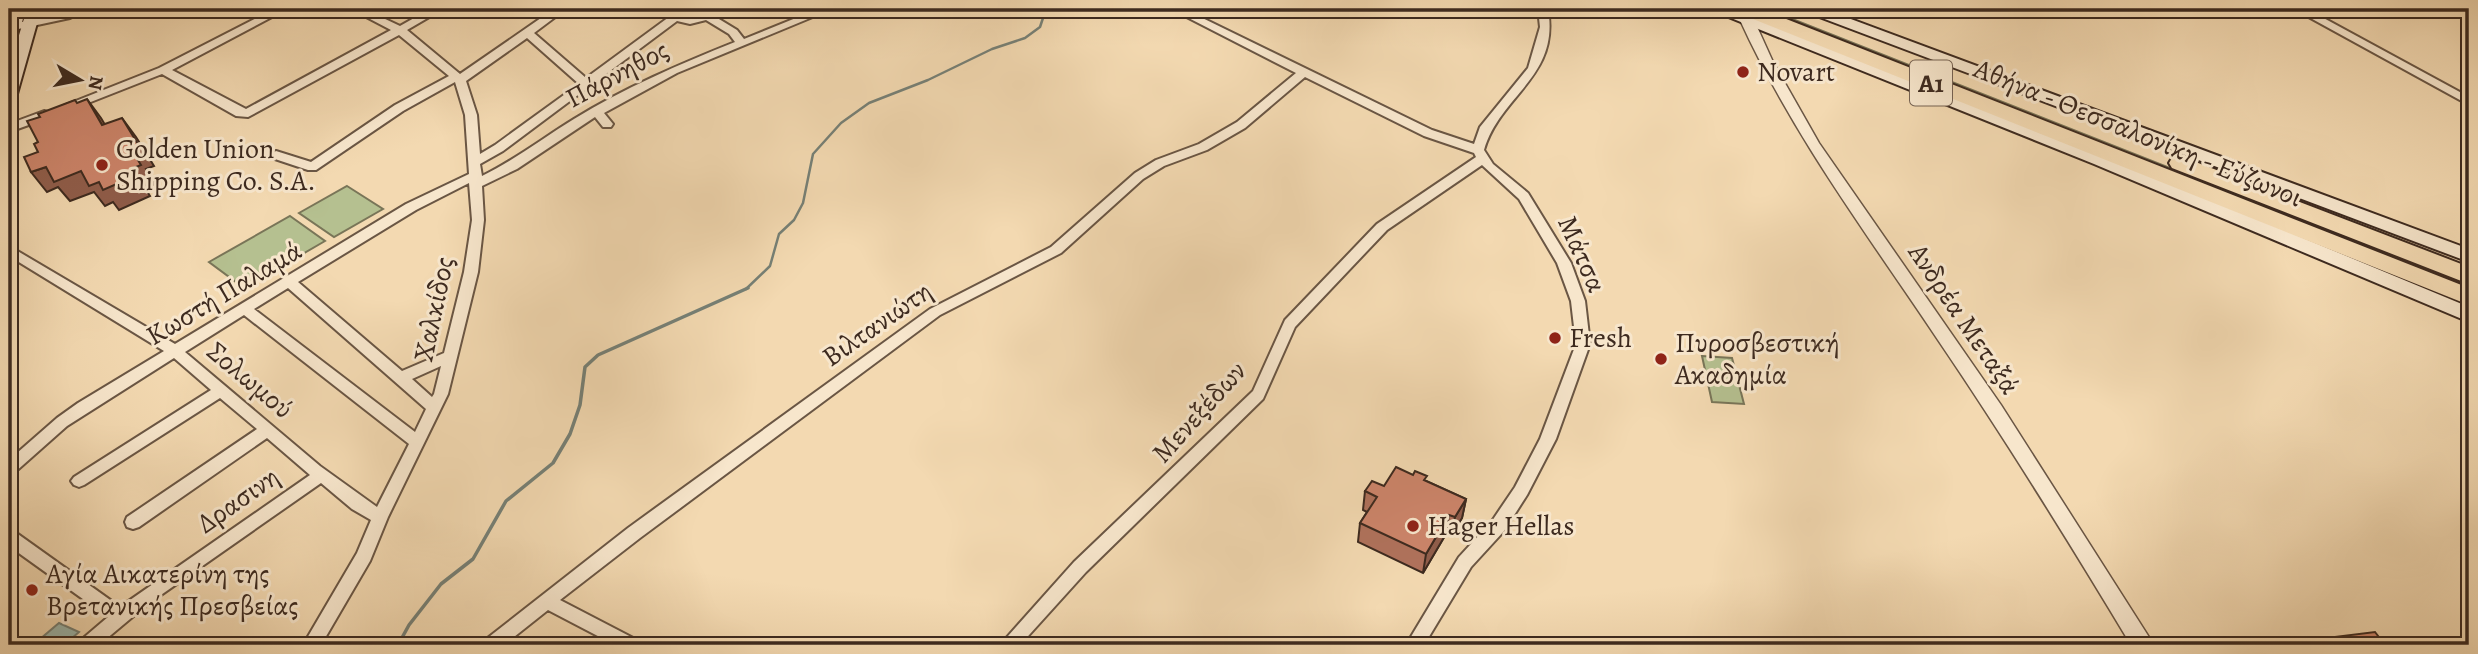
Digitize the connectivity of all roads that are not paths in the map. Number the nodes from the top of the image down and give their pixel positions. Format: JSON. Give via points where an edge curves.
{"nodes":[{"id":1,"x":21,"y":9,"type":"edge"},
{"id":2,"x":84,"y":9,"type":"edge"},
{"id":3,"x":282,"y":9,"type":"edge"},
{"id":4,"x":356,"y":9,"type":"edge"},
{"id":5,"x":438,"y":9,"type":"edge"},
{"id":6,"x":561,"y":9,"type":"edge"},
{"id":7,"x":663,"y":9,"type":"edge"},
{"id":8,"x":717,"y":9,"type":"edge"},
{"id":9,"x":827,"y":9,"type":"edge"},
{"id":10,"x":1176,"y":9,"type":"edge"},
{"id":11,"x":1543,"y":9,"type":"edge"},
{"id":12,"x":1721,"y":9,"type":"edge"},
{"id":13,"x":1781,"y":9,"type":"edge"},
{"id":14,"x":1811,"y":9,"type":"edge"},
{"id":15,"x":2299,"y":9,"type":"edge"},
{"id":16,"x":1746,"y":14,"type":"edge"},
{"id":17,"x":707,"y":16,"type":"junction"},
{"id":18,"x":676,"y":17,"type":"junction"},
{"id":19,"x":22,"y":22,"type":"edge"},
{"id":20,"x":400,"y":30,"type":"junction"},
{"id":21,"x":528,"y":33,"type":"junction"},
{"id":22,"x":742,"y":44,"type":"junction"},
{"id":23,"x":163,"y":71,"type":"junction"},
{"id":24,"x":1305,"y":71,"type":"junction"},
{"id":25,"x":458,"y":79,"type":"junction"},
{"id":26,"x":586,"y":84,"type":"junction"},
{"id":27,"x":9,"y":94,"type":"edge"},
{"id":28,"x":2469,"y":102,"type":"edge"},
{"id":29,"x":597,"y":112,"type":"junction"},
{"id":30,"x":607,"y":124,"type":"dead end"},
{"id":31,"x":9,"y":128,"type":"edge"},
{"id":32,"x":276,"y":155,"type":"dead end"},
{"id":33,"x":1480,"y":155,"type":"junction"},
{"id":34,"x":476,"y":173,"type":"junction"},
{"id":35,"x":2194,"y":178,"type":"junction"},
{"id":36,"x":9,"y":250,"type":"edge"},
{"id":37,"x":2469,"y":256,"type":"edge"},
{"id":38,"x":2469,"y":264,"type":"edge"},
{"id":39,"x":2469,"y":276,"type":"edge"},
{"id":40,"x":290,"y":282,"type":"junction"},
{"id":41,"x":2469,"y":297,"type":"edge"},
{"id":42,"x":244,"y":309,"type":"junction"},
{"id":43,"x":2469,"y":309,"type":"edge"},
{"id":44,"x":2469,"y":316,"type":"edge"},
{"id":45,"x":174,"y":351,"type":"junction"},
{"id":46,"x":452,"y":355,"type":"junction"},
{"id":47,"x":401,"y":378,"type":"junction"},
{"id":48,"x":220,"y":391,"type":"junction"},
{"id":49,"x":435,"y":408,"type":"junction"},
{"id":50,"x":268,"y":429,"type":"junction"},
{"id":51,"x":418,"y":443,"type":"junction"},
{"id":52,"x":9,"y":469,"type":"edge"},
{"id":53,"x":321,"y":475,"type":"junction"},
{"id":54,"x":79,"y":481,"type":"dead end"},
{"id":55,"x":380,"y":517,"type":"junction"},
{"id":56,"x":133,"y":522,"type":"dead end"},
{"id":57,"x":9,"y":537,"type":"edge"},
{"id":58,"x":546,"y":601,"type":"junction"},
{"id":59,"x":120,"y":616,"type":"junction"},
{"id":60,"x":87,"y":645,"type":"edge"},
{"id":61,"x":312,"y":645,"type":"edge"},
{"id":62,"x":491,"y":645,"type":"edge"},
{"id":63,"x":631,"y":645,"type":"edge"},
{"id":64,"x":1009,"y":645,"type":"edge"},
{"id":65,"x":1415,"y":645,"type":"edge"},
{"id":66,"x":2143,"y":645,"type":"edge"}],
"edges":[{"from":1,"to":19,"type":"street"},
{"from":2,"to":19,"type":"street"},
{"from":3,"to":23,"type":"street"},
{"from":4,"to":20,"type":"street"},
{"from":5,"to":20,"type":"street"},
{"from":6,"to":21,"type":"street"},
{"from":7,"to":18,"type":"street"},
{"from":8,"to":17,"type":"street"},
{"from":9,"to":22,"type":"street","name":"Πάρνηθος"},
{"from":10,"to":24,"type":"street"},
{"from":11,"to":33,"type":"street","via":[[1546,27],[1534,68],[1484,130]]},
{"from":12,"to":16,"type":"main road"},
{"from":13,"to":35,"type":"highway","name":"Αθήνα - Θεσσαλονίκη - Εύζωνοι","number":"Α1"},
{"from":14,"to":37,"type":"main road"},
{"from":15,"to":28,"type":"street"},
{"from":16,"to":35,"type":"highway","name":"Αθήνα - Θεσσαλονίκη - Εύζωνοι","number":"Α1"},
{"from":16,"to":44,"type":"main road"},
{"from":16,"to":66,"type":"street","name":"Ανδρέα Μεταξά","via":[[1801,124],[2021,449]]},
{"from":17,"to":18,"type":"street","via":[[691,22]]},
{"from":17,"to":22,"type":"street","via":[[733,32]]},
{"from":18,"to":26,"type":"street","name":"Κωστή Παλαμά"},
{"from":19,"to":27,"type":"main road"},
{"from":20,"to":23,"type":"street","via":[[254,110],[240,113]]},
{"from":20,"to":25,"type":"street"},
{"from":21,"to":25,"type":"street"},
{"from":21,"to":26,"type":"street"},
{"from":22,"to":29,"type":"street","name":"Πάρνηθος","via":[[683,67]]},
{"from":23,"to":31,"type":"street"},
{"from":24,"to":33,"type":"street"},
{"from":24,"to":58,"type":"street","name":"Βιλτανιώτη","via":[[1241,125],[1139,176],[1056,250],[935,312]]},
{"from":25,"to":32,"type":"street","via":[[399,108],[312,167]]},
{"from":25,"to":34,"type":"street","name":"Χαλκίδος","via":[[471,115]]},
{"from":26,"to":34,"type":"street","name":"Κωστή Παλαμά","via":[[499,148]]},
{"from":29,"to":30,"type":"street"},
{"from":29,"to":34,"type":"street","name":"Πάρνηθος","via":[[513,166]]},
{"from":33,"to":64,"type":"street","name":"Μενεξέδων","via":[[1370,237],[1290,324],[1258,395],[1080,567]]},
{"from":33,"to":65,"type":"street","name":"Μάτσα","via":[[1524,196],[1564,263],[1578,301],[1583,344],[1532,471],[1498,526],[1465,562]]},
{"from":34,"to":40,"type":"street","name":"Κωστή Παλαμά","via":[[421,201]]},
{"from":34,"to":46,"type":"street","name":"Χαλκίδος","via":[[478,220]]},
{"from":35,"to":38,"type":"highway","via":[[2288,197]]},
{"from":35,"to":39,"type":"highway","name":"Αθήνα - Θεσσαλονίκη - Εύζωνοι","number":"Α1"},
{"from":35,"to":41,"type":"highway","name":"Αθήνα - Θεσσαλονίκη - Εύζωνοι","number":"Α1"},
{"from":35,"to":43,"type":"highway","via":[[2295,236]]},
{"from":36,"to":45,"type":"street","name":"Σολωμού"},
{"from":40,"to":42,"type":"street","name":"Κωστή Παλαμά"},
{"from":40,"to":47,"type":"street"},
{"from":42,"to":45,"type":"street","name":"Κωστή Παλαμά"},
{"from":42,"to":51,"type":"street"},
{"from":45,"to":48,"type":"street","name":"Σολωμού"},
{"from":45,"to":52,"type":"street","name":"Κωστή Παλαμά","via":[[62,422]]},
{"from":46,"to":47,"type":"street"},
{"from":46,"to":49,"type":"street","name":"Χαλκίδος"},
{"from":47,"to":49,"type":"street"},
{"from":48,"to":50,"type":"street","name":"Σολωμού"},
{"from":48,"to":54,"type":"street"},
{"from":49,"to":51,"type":"street","name":"Χαλκίδος"},
{"from":50,"to":53,"type":"street","name":"Σολωμού"},
{"from":50,"to":56,"type":"street"},
{"from":51,"to":55,"type":"street","name":"Χαλκίδος"},
{"from":53,"to":55,"type":"street","name":"Σολωμού"},
{"from":53,"to":59,"type":"street","name":"Δρασινη"},
{"from":55,"to":61,"type":"street","name":"Χαλκίδος","via":[[364,556]]},
{"from":57,"to":59,"type":"street"},
{"from":58,"to":62,"type":"street","name":"Βιλτανιώτη"},
{"from":58,"to":63,"type":"street"},
{"from":59,"to":60,"type":"street","name":"Δρασινη"}]}
